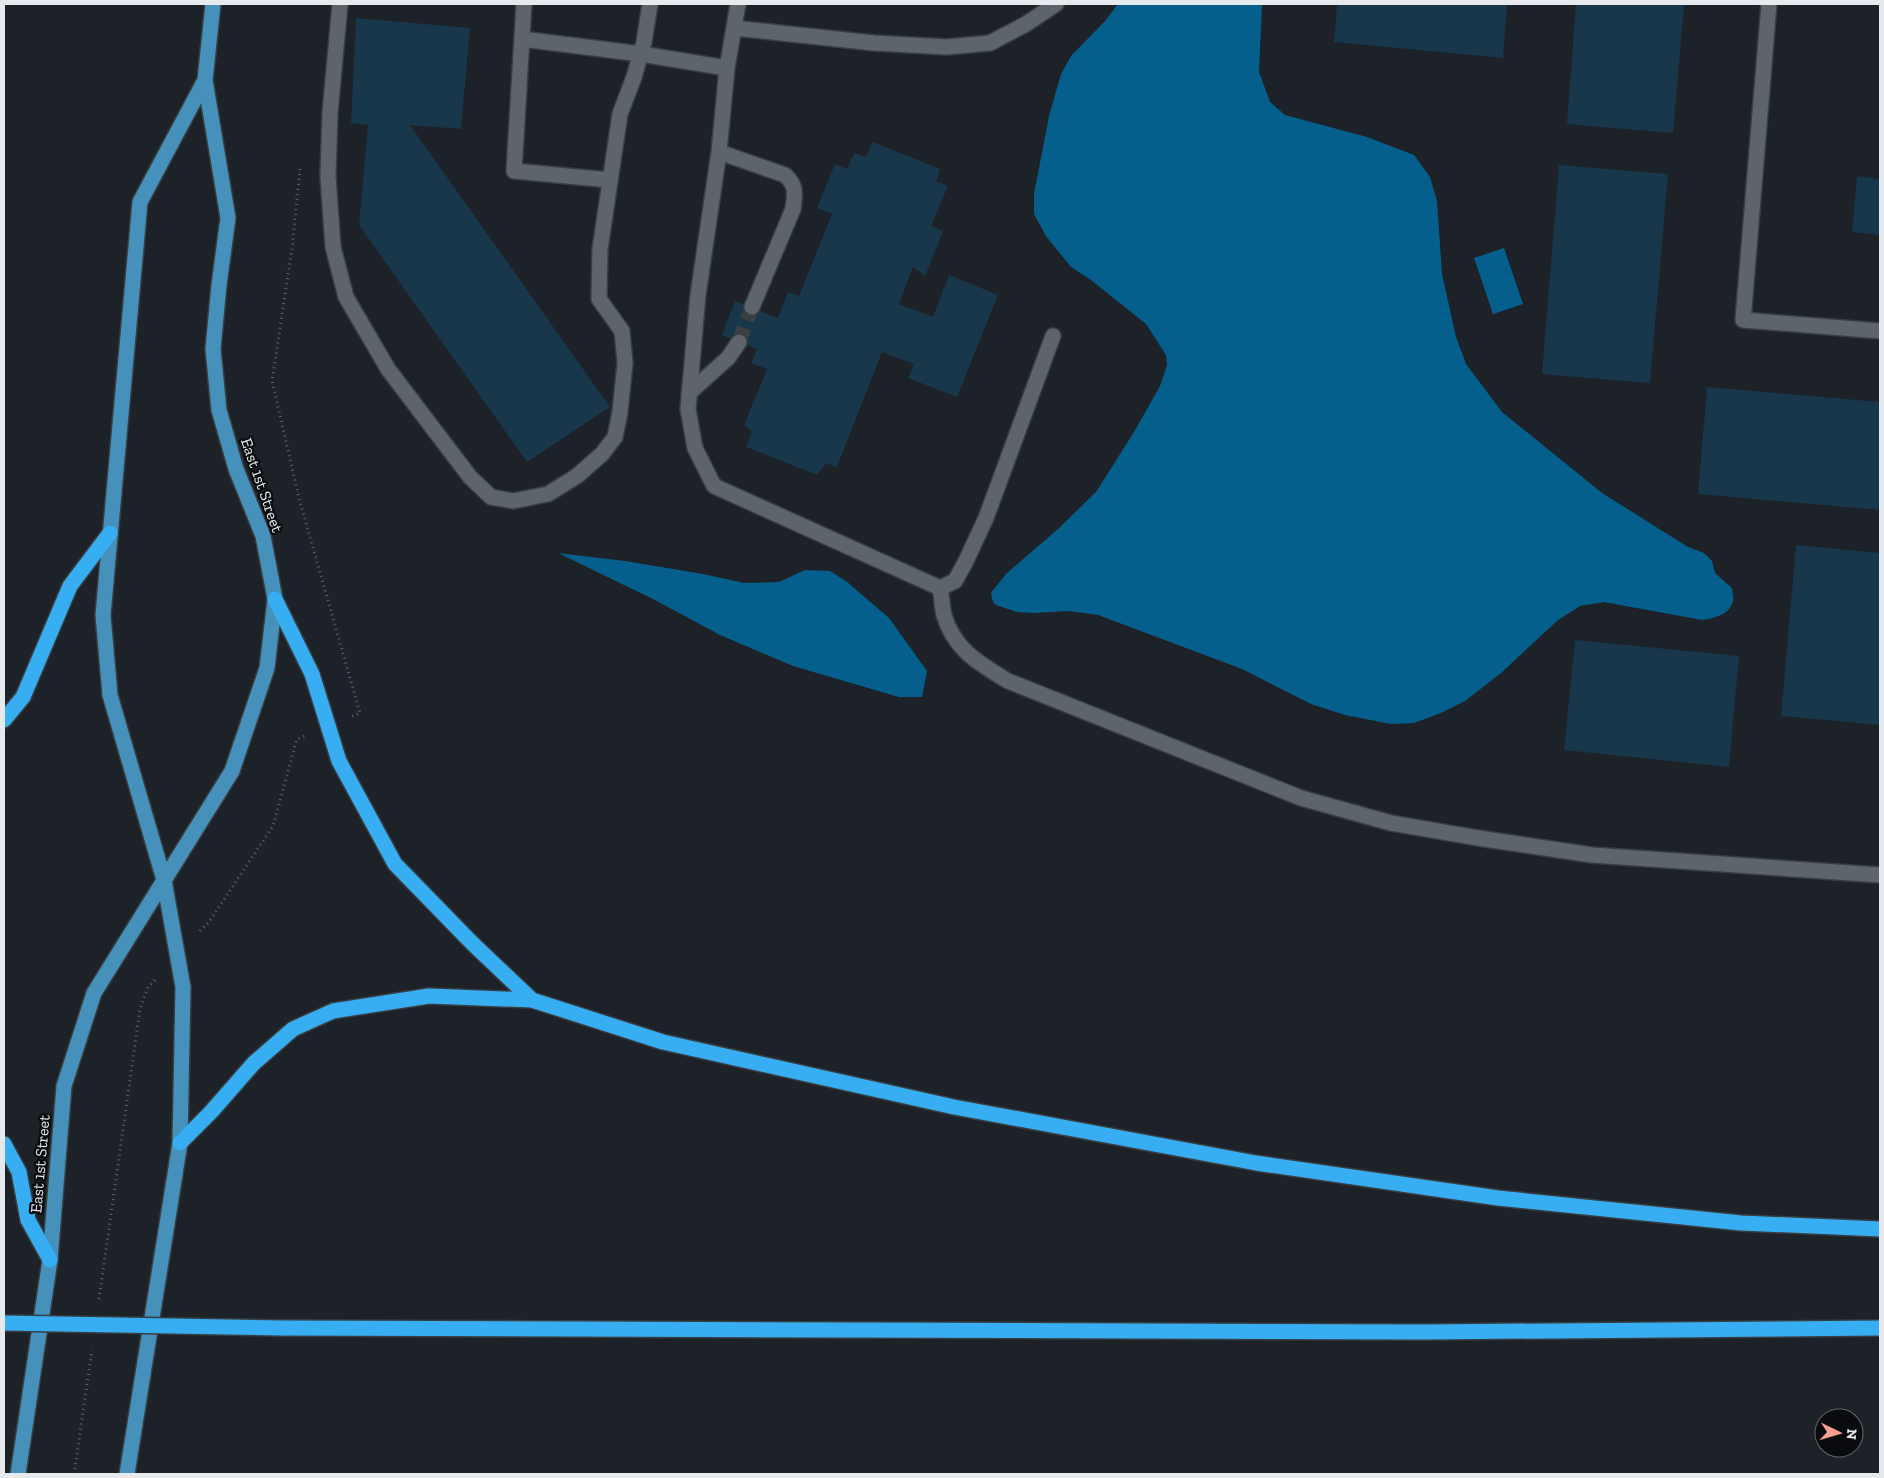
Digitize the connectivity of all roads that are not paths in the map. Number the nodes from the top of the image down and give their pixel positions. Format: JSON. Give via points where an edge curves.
{"nodes":[{"id":1,"x":213,"y":4,"type":"edge"},
{"id":2,"x":340,"y":4,"type":"edge"},
{"id":3,"x":524,"y":4,"type":"edge"},
{"id":4,"x":650,"y":4,"type":"edge"},
{"id":5,"x":738,"y":4,"type":"edge"},
{"id":6,"x":1056,"y":4,"type":"edge"},
{"id":7,"x":1770,"y":4,"type":"edge"},
{"id":8,"x":734,"y":28,"type":"junction"},
{"id":9,"x":522,"y":39,"type":"junction"},
{"id":10,"x":641,"y":54,"type":"junction"},
{"id":11,"x":727,"y":68,"type":"junction"},
{"id":12,"x":205,"y":80,"type":"junction"},
{"id":13,"x":719,"y":152,"type":"junction"},
{"id":14,"x":610,"y":180,"type":"junction"},
{"id":15,"x":752,"y":307,"type":"tunnel mouth"},
{"id":16,"x":1880,"y":331,"type":"edge"},
{"id":17,"x":1053,"y":336,"type":"dead end"},
{"id":18,"x":739,"y":342,"type":"tunnel mouth"},
{"id":19,"x":689,"y":393,"type":"junction"},
{"id":20,"x":110,"y":533,"type":"junction"},
{"id":21,"x":940,"y":588,"type":"junction"},
{"id":22,"x":275,"y":599,"type":"junction"},
{"id":23,"x":4,"y":720,"type":"edge"},
{"id":24,"x":1880,"y":875,"type":"edge"},
{"id":25,"x":164,"y":880,"type":"junction"},
{"id":26,"x":532,"y":1000,"type":"junction"},
{"id":27,"x":180,"y":1143,"type":"junction"},
{"id":28,"x":4,"y":1144,"type":"edge"},
{"id":29,"x":1880,"y":1229,"type":"edge"},
{"id":30,"x":50,"y":1260,"type":"junction"},
{"id":31,"x":4,"y":1323,"type":"edge"},
{"id":32,"x":1880,"y":1328,"type":"edge"},
{"id":33,"x":18,"y":1474,"type":"edge"},
{"id":34,"x":127,"y":1474,"type":"edge"}],
"edges":[{"from":1,"to":12,"type":"main road","name":"East 1st Street"},
{"from":2,"to":14,"type":"lane","via":[[328,177],[333,247],[346,297],[388,369],[470,477],[490,498],[513,501],[548,494],[577,476],[602,454],[615,437],[625,363],[622,331],[600,299],[600,249]]},
{"from":3,"to":9,"type":"lane"},
{"from":4,"to":10,"type":"lane"},
{"from":5,"to":8,"type":"lane"},
{"from":6,"to":8,"type":"lane","via":[[990,43],[947,47],[874,43]]},
{"from":7,"to":16,"type":"lane","via":[[1743,320]]},
{"from":8,"to":11,"type":"lane"},
{"from":9,"to":10,"type":"lane"},
{"from":9,"to":14,"type":"lane","via":[[514,171]]},
{"from":10,"to":11,"type":"lane"},
{"from":10,"to":14,"type":"lane","via":[[620,114]]},
{"from":11,"to":13,"type":"lane"},
{"from":12,"to":20,"type":"main road","name":"East 1st Street","via":[[140,202]]},
{"from":12,"to":22,"type":"main road","name":"East 1st Street","via":[[228,218],[213,349],[219,410],[236,468],[263,536]]},
{"from":13,"to":15,"type":"lane","via":[[785,175],[795,192],[793,209]]},
{"from":13,"to":19,"type":"lane","via":[[698,295]]},
{"from":17,"to":21,"type":"lane","via":[[986,518],[955,581]]},
{"from":18,"to":19,"type":"lane","via":[[728,358]]},
{"from":19,"to":21,"type":"lane","via":[[688,409],[695,448],[714,486]]},
{"from":20,"to":23,"type":"highway","via":[[70,586],[23,696]]},
{"from":20,"to":25,"type":"main road","name":"East 1st Street","via":[[103,616],[110,695]]},
{"from":21,"to":24,"type":"lane","via":[[944,615],[954,638],[974,660],[1008,681],[1301,798],[1391,823],[1592,855]]},
{"from":22,"to":25,"type":"main road","name":"East 1st Street","via":[[267,668],[232,771]]},
{"from":22,"to":26,"type":"highway","via":[[312,674],[339,761],[395,864]]},
{"from":25,"to":27,"type":"main road","name":"East 1st Street","via":[[183,987]]},
{"from":25,"to":30,"type":"main road","name":"East 1st Street","via":[[94,993],[64,1086]]},
{"from":26,"to":27,"type":"highway","via":[[429,996],[333,1011],[293,1029],[254,1063]]},
{"from":26,"to":29,"type":"highway","via":[[672,1044],[954,1107],[1256,1163],[1498,1198],[1741,1223]]},
{"from":27,"to":34,"type":"main road","name":"East 1st Street"},
{"from":28,"to":30,"type":"highway","via":[[19,1172],[28,1220]]},
{"from":30,"to":33,"type":"main road","name":"East 1st Street"},
{"from":31,"to":32,"type":"highway","bridge":true,"via":[[281,1328],[1416,1332]]}]}
